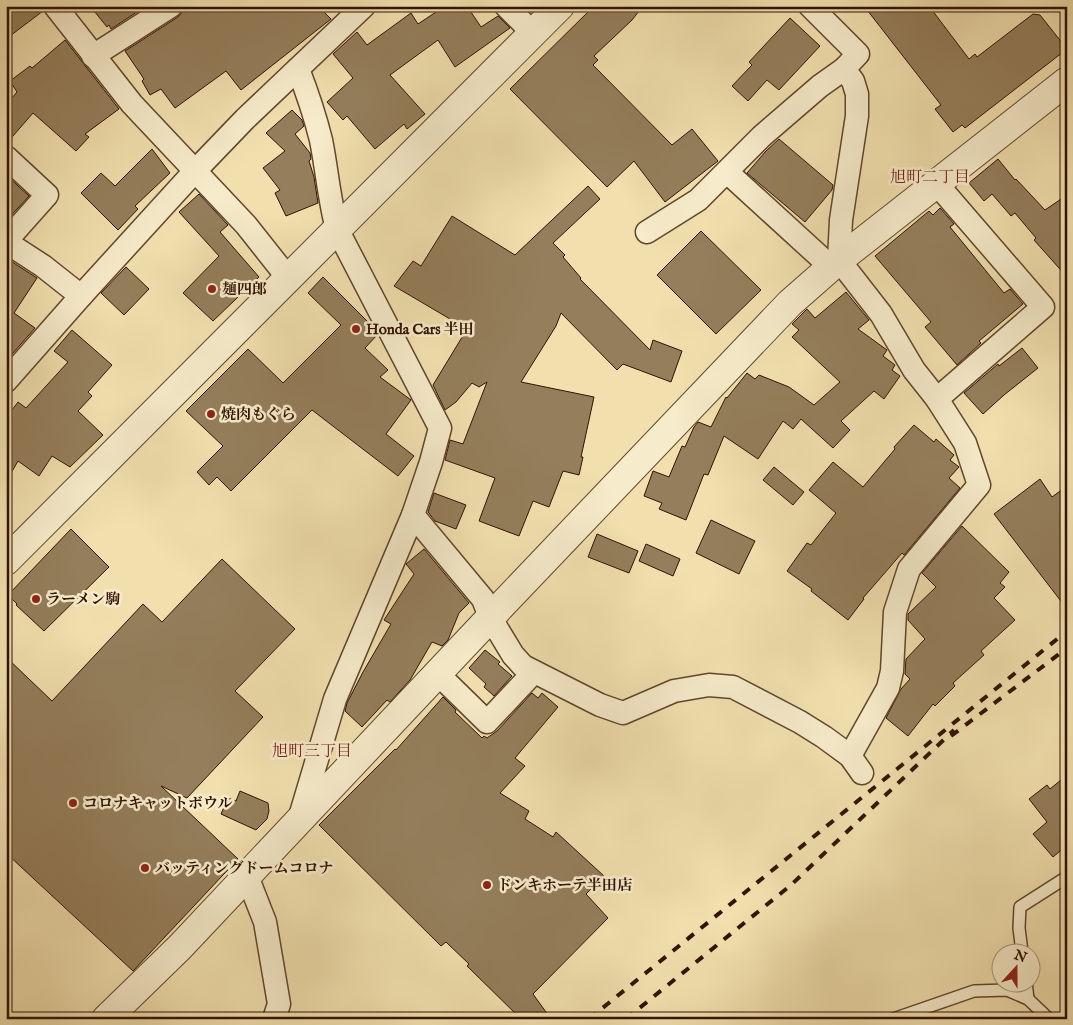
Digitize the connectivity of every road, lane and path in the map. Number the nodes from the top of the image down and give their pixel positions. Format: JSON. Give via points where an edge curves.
{"nodes":[{"id":1,"x":55,"y":6,"type":"edge"},
{"id":2,"x":171,"y":6,"type":"edge"},
{"id":3,"x":364,"y":6,"type":"edge"},
{"id":4,"x":506,"y":6,"type":"edge"},
{"id":5,"x":560,"y":6,"type":"edge"},
{"id":6,"x":810,"y":6,"type":"edge"},
{"id":7,"x":533,"y":33,"type":"junction"},
{"id":8,"x":93,"y":56,"type":"junction"},
{"id":9,"x":298,"y":69,"type":"junction"},
{"id":10,"x":844,"y":69,"type":"junction"},
{"id":11,"x":1067,"y":81,"type":"edge"},
{"id":12,"x":6,"y":157,"type":"edge"},
{"id":13,"x":195,"y":171,"type":"junction"},
{"id":14,"x":727,"y":172,"type":"junction"},
{"id":15,"x":936,"y":183,"type":"junction"},
{"id":16,"x":337,"y":228,"type":"junction"},
{"id":17,"x":647,"y":232,"type":"dead end"},
{"id":18,"x":6,"y":242,"type":"edge"},
{"id":19,"x":835,"y":264,"type":"junction"},
{"id":20,"x":288,"y":278,"type":"junction"},
{"id":21,"x":81,"y":296,"type":"junction"},
{"id":22,"x":6,"y":381,"type":"edge"},
{"id":23,"x":937,"y":399,"type":"junction"},
{"id":24,"x":413,"y":515,"type":"junction"},
{"id":25,"x":6,"y":561,"type":"edge"},
{"id":26,"x":490,"y":617,"type":"junction"},
{"id":27,"x":534,"y":672,"type":"junction"},
{"id":28,"x":437,"y":673,"type":"junction"},
{"id":29,"x":299,"y":821,"type":"junction"},
{"id":30,"x":247,"y":876,"type":"junction"},
{"id":31,"x":1067,"y":877,"type":"edge"},
{"id":32,"x":1021,"y":942,"type":"edge"},
{"id":33,"x":1027,"y":992,"type":"edge"},
{"id":34,"x":1028,"y":999,"type":"junction"},
{"id":35,"x":106,"y":1019,"type":"edge"},
{"id":36,"x":274,"y":1019,"type":"edge"},
{"id":37,"x":893,"y":1019,"type":"edge"},
{"id":38,"x":1049,"y":1019,"type":"edge"}],
"edges":[{"from":1,"to":8,"type":"street"},
{"from":2,"to":8,"type":"street"},
{"from":3,"to":9,"type":"street"},
{"from":4,"to":7,"type":"street"},
{"from":5,"to":7,"type":"street"},
{"from":6,"to":10,"type":"street","via":[[858,54]]},
{"from":7,"to":16,"type":"street"},
{"from":8,"to":13,"type":"street","via":[[132,104]]},
{"from":9,"to":13,"type":"street"},
{"from":9,"to":16,"type":"street","via":[[320,139]]},
{"from":10,"to":14,"type":"street","via":[[762,136]]},
{"from":10,"to":19,"type":"street","via":[[853,80],[857,94],[857,116]]},
{"from":11,"to":15,"type":"street"},
{"from":12,"to":18,"type":"street","via":[[47,195]]},
{"from":13,"to":20,"type":"street","via":[[246,225]]},
{"from":13,"to":21,"type":"street"},
{"from":14,"to":17,"type":"street","via":[[698,200]]},
{"from":14,"to":19,"type":"street"},
{"from":15,"to":19,"type":"street"},
{"from":15,"to":23,"type":"street","via":[[1043,307]]},
{"from":16,"to":20,"type":"street"},
{"from":16,"to":24,"type":"street","via":[[440,428]]},
{"from":18,"to":21,"type":"street"},
{"from":19,"to":23,"type":"street","via":[[881,314],[914,370]]},
{"from":19,"to":26,"type":"street","via":[[790,303]]},
{"from":20,"to":25,"type":"street"},
{"from":21,"to":22,"type":"street"},
{"from":23,"to":27,"type":"street","via":[[965,443],[979,485],[909,569],[895,612],[888,688],[856,765],[800,722],[733,687],[709,685],[674,691],[623,713]]},
{"from":24,"to":26,"type":"street","via":[[483,599]]},
{"from":24,"to":29,"type":"street","via":[[335,699]]},
{"from":26,"to":27,"type":"street","via":[[513,655]]},
{"from":26,"to":28,"type":"street"},
{"from":27,"to":28,"type":"street","via":[[488,722]]},
{"from":28,"to":29,"type":"street"},
{"from":29,"to":30,"type":"street"},
{"from":30,"to":35,"type":"street"},
{"from":30,"to":36,"type":"street","via":[[264,922],[279,1004]]},
{"from":31,"to":32,"type":"lane","via":[[1020,907]]},
{"from":33,"to":34,"type":"lane"},
{"from":34,"to":37,"type":"lane","via":[[1007,990],[974,991]]},
{"from":34,"to":38,"type":"lane"}]}
